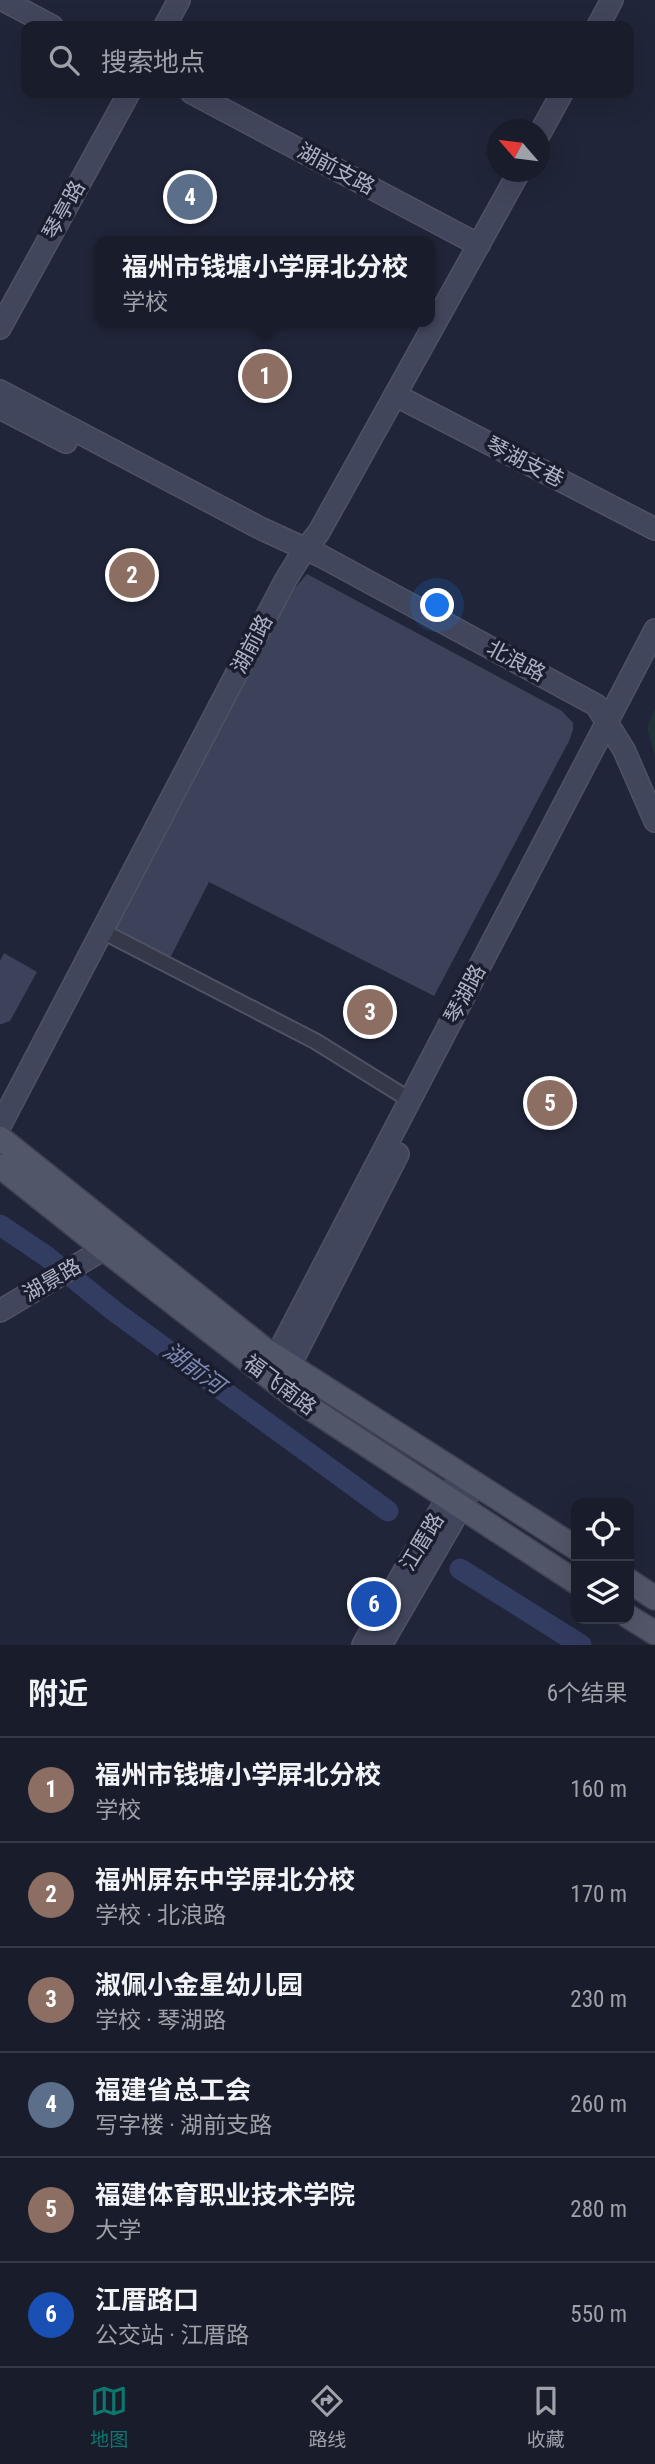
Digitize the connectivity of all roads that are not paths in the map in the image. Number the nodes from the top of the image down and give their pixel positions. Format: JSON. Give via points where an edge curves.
{"nodes":[{"id":1,"x":3,"y":0,"type":"edge"},
{"id":2,"x":179,"y":0,"type":"edge"},
{"id":3,"x":612,"y":0,"type":"edge"},
{"id":4,"x":43,"y":21,"type":"edge"},
{"id":5,"x":168,"y":21,"type":"edge"},
{"id":6,"x":601,"y":21,"type":"edge"},
{"id":7,"x":126,"y":98,"type":"edge"},
{"id":8,"x":201,"y":98,"type":"edge"},
{"id":9,"x":559,"y":98,"type":"edge"},
{"id":10,"x":548,"y":119,"type":"edge"},
{"id":11,"x":514,"y":182,"type":"edge"},
{"id":12,"x":479,"y":245,"type":"junction"},
{"id":13,"x":435,"y":324,"type":"edge"},
{"id":14,"x":433,"y":327,"type":"edge"},
{"id":15,"x":0,"y":328,"type":"edge"},
{"id":16,"x":0,"y":391,"type":"edge"},
{"id":17,"x":395,"y":395,"type":"junction"},
{"id":18,"x":0,"y":408,"type":"edge"},
{"id":19,"x":655,"y":530,"type":"edge"},
{"id":20,"x":309,"y":553,"type":"junction"},
{"id":21,"x":655,"y":630,"type":"edge"},
{"id":22,"x":655,"y":655,"type":"edge"},
{"id":23,"x":611,"y":727,"type":"junction"},
{"id":24,"x":655,"y":821,"type":"edge"},
{"id":25,"x":102,"y":931,"type":"junction"},
{"id":26,"x":410,"y":1100,"type":"junction"},
{"id":27,"x":0,"y":1126,"type":"edge"},
{"id":28,"x":0,"y":1138,"type":"edge"},
{"id":29,"x":0,"y":1166,"type":"edge"},
{"id":30,"x":104,"y":1250,"type":"junction"},
{"id":31,"x":0,"y":1311,"type":"edge"},
{"id":32,"x":282,"y":1362,"type":"junction"},
{"id":33,"x":468,"y":1479,"type":"junction"},
{"id":34,"x":454,"y":1502,"type":"junction"},
{"id":35,"x":571,"y":1545,"type":"edge"},
{"id":36,"x":571,"y":1579,"type":"edge"},
{"id":37,"x":634,"y":1584,"type":"edge"},
{"id":38,"x":655,"y":1598,"type":"edge"},
{"id":39,"x":634,"y":1620,"type":"edge"},
{"id":40,"x":655,"y":1633,"type":"edge"},
{"id":41,"x":363,"y":1645,"type":"edge"},
{"id":42,"x":381,"y":1645,"type":"edge"}],
"edges":[{"from":1,"to":4,"type":"street"},
{"from":2,"to":5,"type":"street"},
{"from":3,"to":6,"type":"street"},
{"from":7,"to":15,"type":"street","name":"琴亭路"},
{"from":8,"to":12,"type":"street","name":"湖前支路"},
{"from":9,"to":10,"type":"street"},
{"from":11,"to":12,"type":"street","name":"湖前路"},
{"from":12,"to":13,"type":"street","name":"湖前路"},
{"from":14,"to":17,"type":"street","name":"湖前路"},
{"from":16,"to":20,"type":"street","name":"北浪路"},
{"from":17,"to":19,"type":"street","name":"琴湖支巷"},
{"from":17,"to":20,"type":"street","name":"湖前路"},
{"from":18,"to":20,"type":"street","name":"北浪路","via":[[279,551]]},
{"from":20,"to":23,"type":"street","name":"北浪路","via":[[596,705]]},
{"from":20,"to":25,"type":"street","name":"湖前路"},
{"from":21,"to":23,"type":"street","name":"琴湖路"},
{"from":22,"to":23,"type":"street"},
{"from":23,"to":24,"type":"street","name":"北浪路"},
{"from":23,"to":26,"type":"street","name":"琴湖路"},
{"from":23,"to":32,"type":"street"},
{"from":25,"to":26,"type":"street","via":[[316,1041]]},
{"from":25,"to":27,"type":"street","name":"湖前路"},
{"from":26,"to":32,"type":"street","name":"琴湖路"},
{"from":28,"to":32,"type":"main road","name":"福飞南路"},
{"from":29,"to":30,"type":"main road","name":"福飞南路"},
{"from":30,"to":31,"type":"street","name":"湖景路"},
{"from":30,"to":34,"type":"main road","name":"福飞南路","via":[[304,1404]]},
{"from":32,"to":33,"type":"main road","name":"福飞南路"},
{"from":33,"to":34,"type":"street","name":"江厝路"},
{"from":33,"to":35,"type":"main road","name":"福飞南路"},
{"from":34,"to":36,"type":"main road","name":"福飞南路"},
{"from":34,"to":41,"type":"street","name":"江厝路","via":[[408,1564]]},
{"from":34,"to":42,"type":"street","name":"江厝路"},
{"from":37,"to":38,"type":"main road"},
{"from":39,"to":40,"type":"main road"}]}
